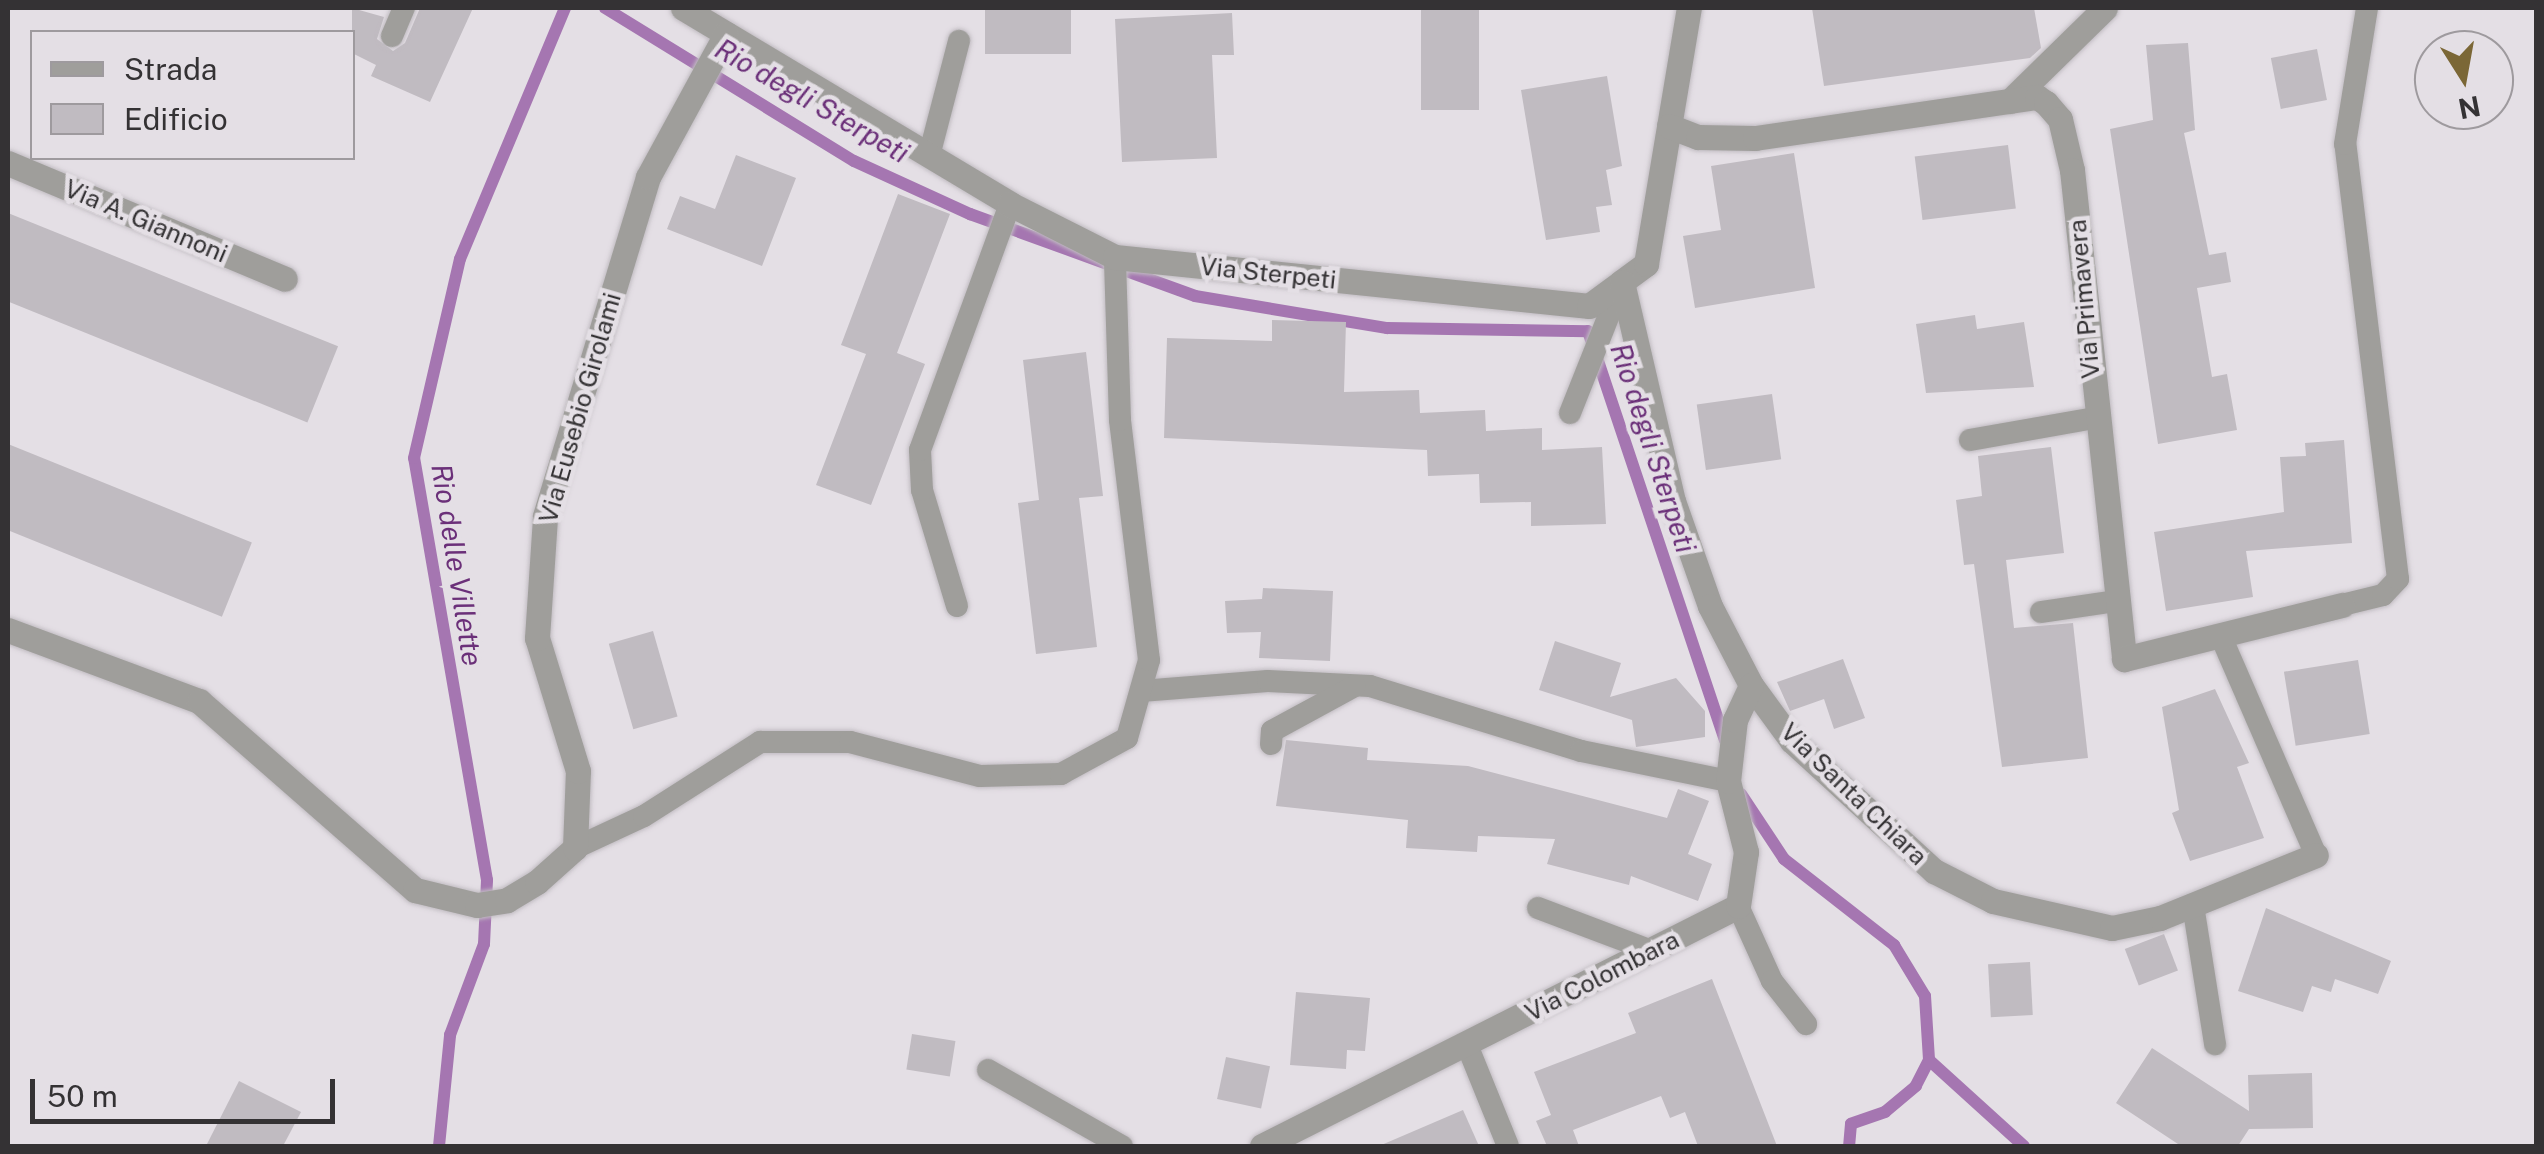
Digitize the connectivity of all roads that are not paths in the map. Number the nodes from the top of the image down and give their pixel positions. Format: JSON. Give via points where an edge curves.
{"nodes":[{"id":1,"x":404,"y":8,"type":"edge"},
{"id":2,"x":682,"y":8,"type":"edge"},
{"id":3,"x":1689,"y":8,"type":"edge"},
{"id":4,"x":2104,"y":8,"type":"edge"},
{"id":5,"x":2367,"y":8,"type":"edge"},
{"id":6,"x":392,"y":36,"type":"dead end"},
{"id":7,"x":959,"y":40,"type":"dead end"},
{"id":8,"x":722,"y":42,"type":"junction"},
{"id":9,"x":2010,"y":101,"type":"junction"},
{"id":10,"x":1669,"y":126,"type":"junction"},
{"id":11,"x":929,"y":156,"type":"junction"},
{"id":12,"x":8,"y":163,"type":"edge"},
{"id":13,"x":1009,"y":206,"type":"junction"},
{"id":14,"x":1115,"y":258,"type":"junction"},
{"id":15,"x":285,"y":279,"type":"dead end"},
{"id":16,"x":1622,"y":282,"type":"junction"},
{"id":17,"x":1570,"y":413,"type":"dead end"},
{"id":18,"x":2095,"y":418,"type":"junction"},
{"id":19,"x":1970,"y":440,"type":"dead end"},
{"id":20,"x":2116,"y":601,"type":"junction"},
{"id":21,"x":2342,"y":605,"type":"joint"},
{"id":22,"x":957,"y":606,"type":"dead end"},
{"id":23,"x":2041,"y":612,"type":"dead end"},
{"id":24,"x":8,"y":630,"type":"edge"},
{"id":25,"x":2222,"y":638,"type":"junction"},
{"id":26,"x":1356,"y":685,"type":"junction"},
{"id":27,"x":1751,"y":685,"type":"junction"},
{"id":28,"x":1141,"y":691,"type":"junction"},
{"id":29,"x":1271,"y":744,"type":"dead end"},
{"id":30,"x":1730,"y":771,"type":"junction"},
{"id":31,"x":575,"y":848,"type":"junction"},
{"id":32,"x":2316,"y":855,"type":"joint"},
{"id":33,"x":2193,"y":905,"type":"junction"},
{"id":34,"x":1738,"y":906,"type":"junction"},
{"id":35,"x":1538,"y":908,"type":"dead end"},
{"id":36,"x":1652,"y":951,"type":"junction"},
{"id":37,"x":1806,"y":1024,"type":"dead end"},
{"id":38,"x":2215,"y":1044,"type":"dead end"},
{"id":39,"x":1467,"y":1045,"type":"junction"},
{"id":40,"x":988,"y":1070,"type":"dead end"},
{"id":41,"x":1122,"y":1146,"type":"edge"},
{"id":42,"x":1262,"y":1146,"type":"edge"},
{"id":43,"x":1508,"y":1146,"type":"edge"}],
"edges":[{"from":1,"to":6,"type":"lane"},
{"from":2,"to":8,"type":"street","name":"Via Sterpeti"},
{"from":3,"to":10,"type":"street","name":"Via Sterpeti"},
{"from":4,"to":9,"type":"street"},
{"from":5,"to":21,"type":"lane","via":[[2345,144],[2398,579],[2383,595]]},
{"from":7,"to":11,"type":"lane"},
{"from":8,"to":11,"type":"street","name":"Via Sterpeti"},
{"from":8,"to":31,"type":"street","name":"Via Eusebio Girolami","via":[[648,177],[546,516],[537,638],[578,771]]},
{"from":9,"to":10,"type":"street","name":"Via Primavera","via":[[1756,138],[1698,136]]},
{"from":9,"to":18,"type":"street","name":"Via Primavera","via":[[2037,97],[2060,119]]},
{"from":10,"to":16,"type":"street","name":"Via Sterpeti","via":[[1646,264]]},
{"from":11,"to":13,"type":"street","name":"Via Sterpeti"},
{"from":12,"to":15,"type":"street","name":"Via A. Giannoni"},
{"from":13,"to":14,"type":"street","name":"Via Sterpeti"},
{"from":13,"to":22,"type":"lane","via":[[920,450],[922,490]]},
{"from":14,"to":16,"type":"street","name":"Via Sterpeti","via":[[1589,306]]},
{"from":14,"to":28,"type":"lane","via":[[1120,420],[1149,660]]},
{"from":16,"to":17,"type":"lane"},
{"from":16,"to":27,"type":"street","name":"Via Santa Chiara","via":[[1674,501],[1710,606]]},
{"from":18,"to":19,"type":"lane"},
{"from":18,"to":20,"type":"street","name":"Via Primavera"},
{"from":20,"to":23,"type":"lane"},
{"from":20,"to":25,"type":"street","name":"Via Primavera","via":[[2124,659]]},
{"from":21,"to":25,"type":"street","name":"Via Primavera"},
{"from":24,"to":31,"type":"street","via":[[199,700],[415,890],[477,905],[507,900]]},
{"from":25,"to":32,"type":"lane"},
{"from":26,"to":28,"type":"lane","via":[[1268,681]]},
{"from":26,"to":29,"type":"lane","via":[[1272,731]]},
{"from":26,"to":30,"type":"lane","via":[[1448,706],[1581,752]]},
{"from":27,"to":30,"type":"street","via":[[1735,720]]},
{"from":27,"to":33,"type":"street","name":"Via Santa Chiara","via":[[1792,740],[1934,871],[1993,901],[2112,928]]},
{"from":28,"to":31,"type":"lane","via":[[1128,738],[1061,774],[980,776],[850,742],[760,742]]},
{"from":30,"to":34,"type":"street","via":[[1746,852]]},
{"from":32,"to":33,"type":"street","name":"Via Santa Chiara"},
{"from":33,"to":38,"type":"lane"},
{"from":34,"to":36,"type":"street","name":"Via Colombara"},
{"from":34,"to":37,"type":"lane","via":[[1772,981]]},
{"from":35,"to":36,"type":"lane"},
{"from":36,"to":39,"type":"street","name":"Via Colombara"},
{"from":39,"to":42,"type":"street","name":"Via Colombara"},
{"from":39,"to":43,"type":"lane"},
{"from":40,"to":41,"type":"lane"}]}
